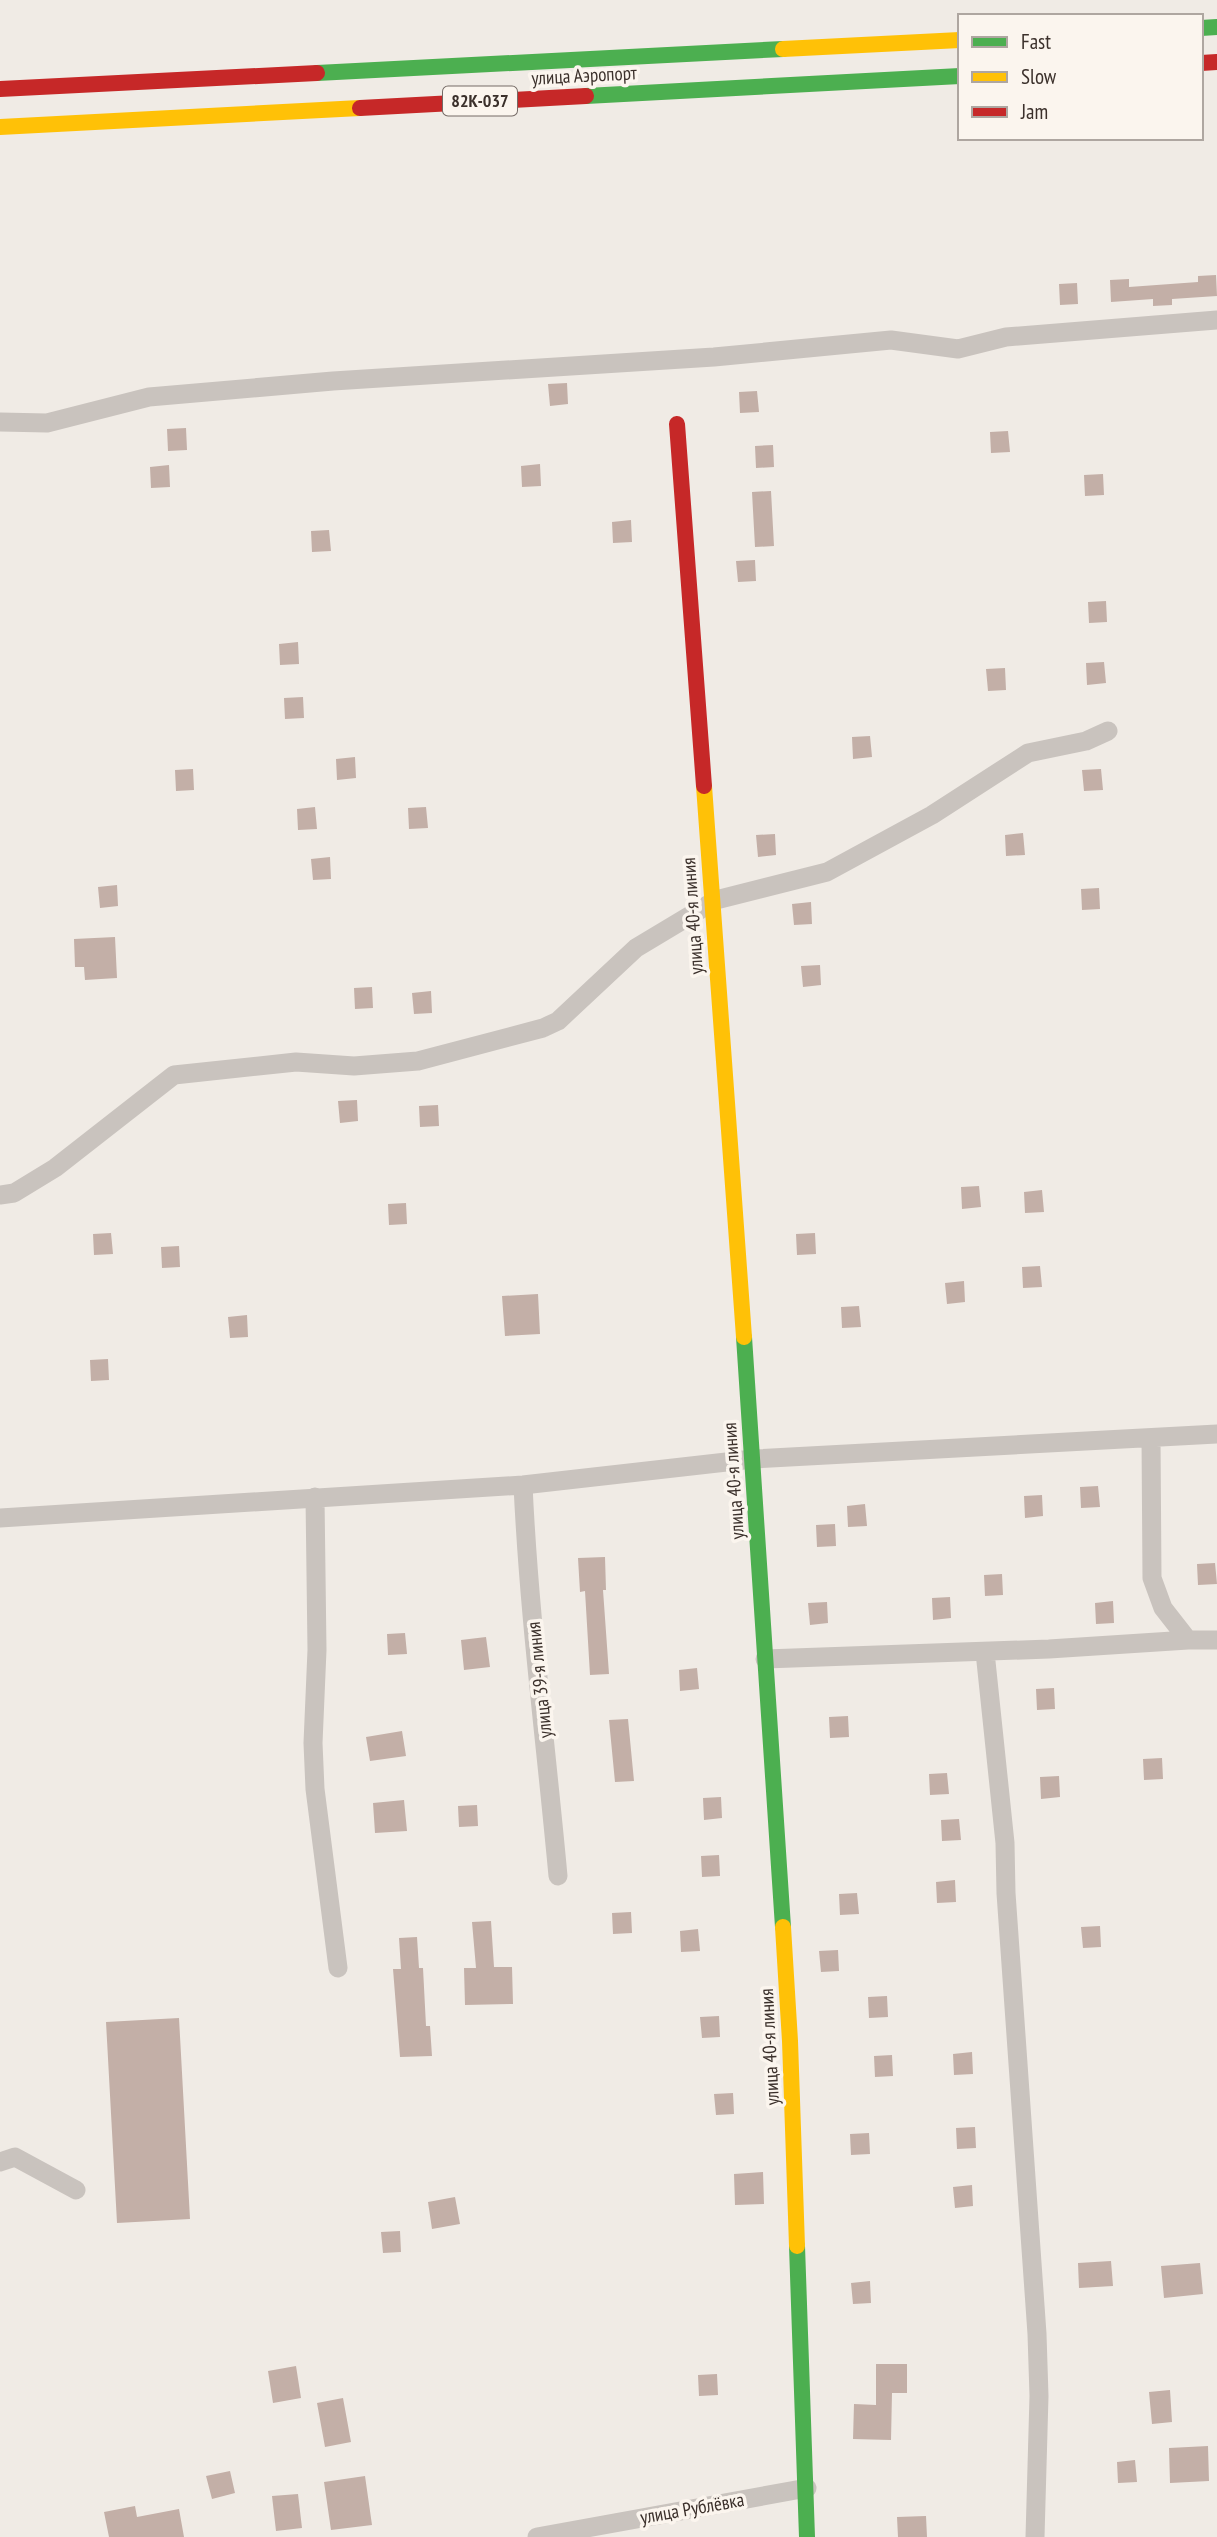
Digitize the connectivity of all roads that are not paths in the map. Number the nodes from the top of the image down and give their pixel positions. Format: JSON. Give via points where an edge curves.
{"nodes":[{"id":1,"x":958,"y":40,"type":"edge"},
{"id":2,"x":958,"y":76,"type":"edge"},
{"id":3,"x":0,"y":89,"type":"edge"},
{"id":4,"x":0,"y":127,"type":"edge"},
{"id":5,"x":1217,"y":320,"type":"edge"},
{"id":6,"x":0,"y":422,"type":"edge"},
{"id":7,"x":677,"y":424,"type":"dead end"},
{"id":8,"x":1108,"y":731,"type":"dead end"},
{"id":9,"x":712,"y":902,"type":"junction"},
{"id":10,"x":0,"y":1195,"type":"edge"},
{"id":11,"x":1217,"y":1434,"type":"edge"},
{"id":12,"x":1151,"y":1438,"type":"junction"},
{"id":13,"x":753,"y":1459,"type":"junction"},
{"id":14,"x":523,"y":1485,"type":"junction"},
{"id":15,"x":315,"y":1497,"type":"junction"},
{"id":16,"x":0,"y":1518,"type":"edge"},
{"id":17,"x":1188,"y":1640,"type":"junction"},
{"id":18,"x":1217,"y":1640,"type":"edge"},
{"id":19,"x":985,"y":1652,"type":"junction"},
{"id":20,"x":765,"y":1659,"type":"junction"},
{"id":21,"x":558,"y":1876,"type":"dead end"},
{"id":22,"x":338,"y":1968,"type":"dead end"},
{"id":23,"x":0,"y":2162,"type":"edge"},
{"id":24,"x":76,"y":2190,"type":"dead end"},
{"id":25,"x":807,"y":2488,"type":"junction"},
{"id":26,"x":537,"y":2537,"type":"edge"},
{"id":27,"x":807,"y":2537,"type":"edge"},
{"id":28,"x":1035,"y":2537,"type":"edge"}],
"edges":[{"from":1,"to":3,"type":"street","name":"улица Аэропорт"},
{"from":2,"to":4,"type":"street","name":"улица Аэропорт","number":"82К-037"},
{"from":5,"to":6,"type":"street","via":[[1006,337],[958,349],[891,340],[714,357],[333,381],[149,397],[47,423]]},
{"from":7,"to":9,"type":"street","name":"улица 40-я линия"},
{"from":8,"to":9,"type":"street","via":[[1086,741],[1028,752],[932,815],[827,872]]},
{"from":9,"to":10,"type":"street","via":[[636,948],[558,1021],[543,1028],[418,1060],[354,1066],[296,1062],[174,1075],[55,1168],[14,1193]]},
{"from":9,"to":13,"type":"street","name":"улица 40-я линия"},
{"from":11,"to":12,"type":"street"},
{"from":12,"to":13,"type":"street"},
{"from":12,"to":17,"type":"street","via":[[1152,1578],[1163,1608]]},
{"from":13,"to":14,"type":"street"},
{"from":13,"to":20,"type":"street","name":"улица 40-я линия"},
{"from":14,"to":15,"type":"street"},
{"from":14,"to":21,"type":"street","name":"улица 39-я линия","via":[[528,1586]]},
{"from":15,"to":16,"type":"street"},
{"from":15,"to":22,"type":"street","via":[[315,1789]]},
{"from":17,"to":18,"type":"street"},
{"from":17,"to":19,"type":"street"},
{"from":19,"to":20,"type":"street"},
{"from":19,"to":28,"type":"street","via":[[1005,1843],[1037,2334],[1040,2396]]},
{"from":20,"to":25,"type":"street","name":"улица 40-я линия","via":[[790,2041]]},
{"from":23,"to":24,"type":"street","via":[[15,2157]]},
{"from":25,"to":26,"type":"street","name":"улица Рублёвка"},
{"from":25,"to":27,"type":"street","name":"улица 40-я линия"}]}
